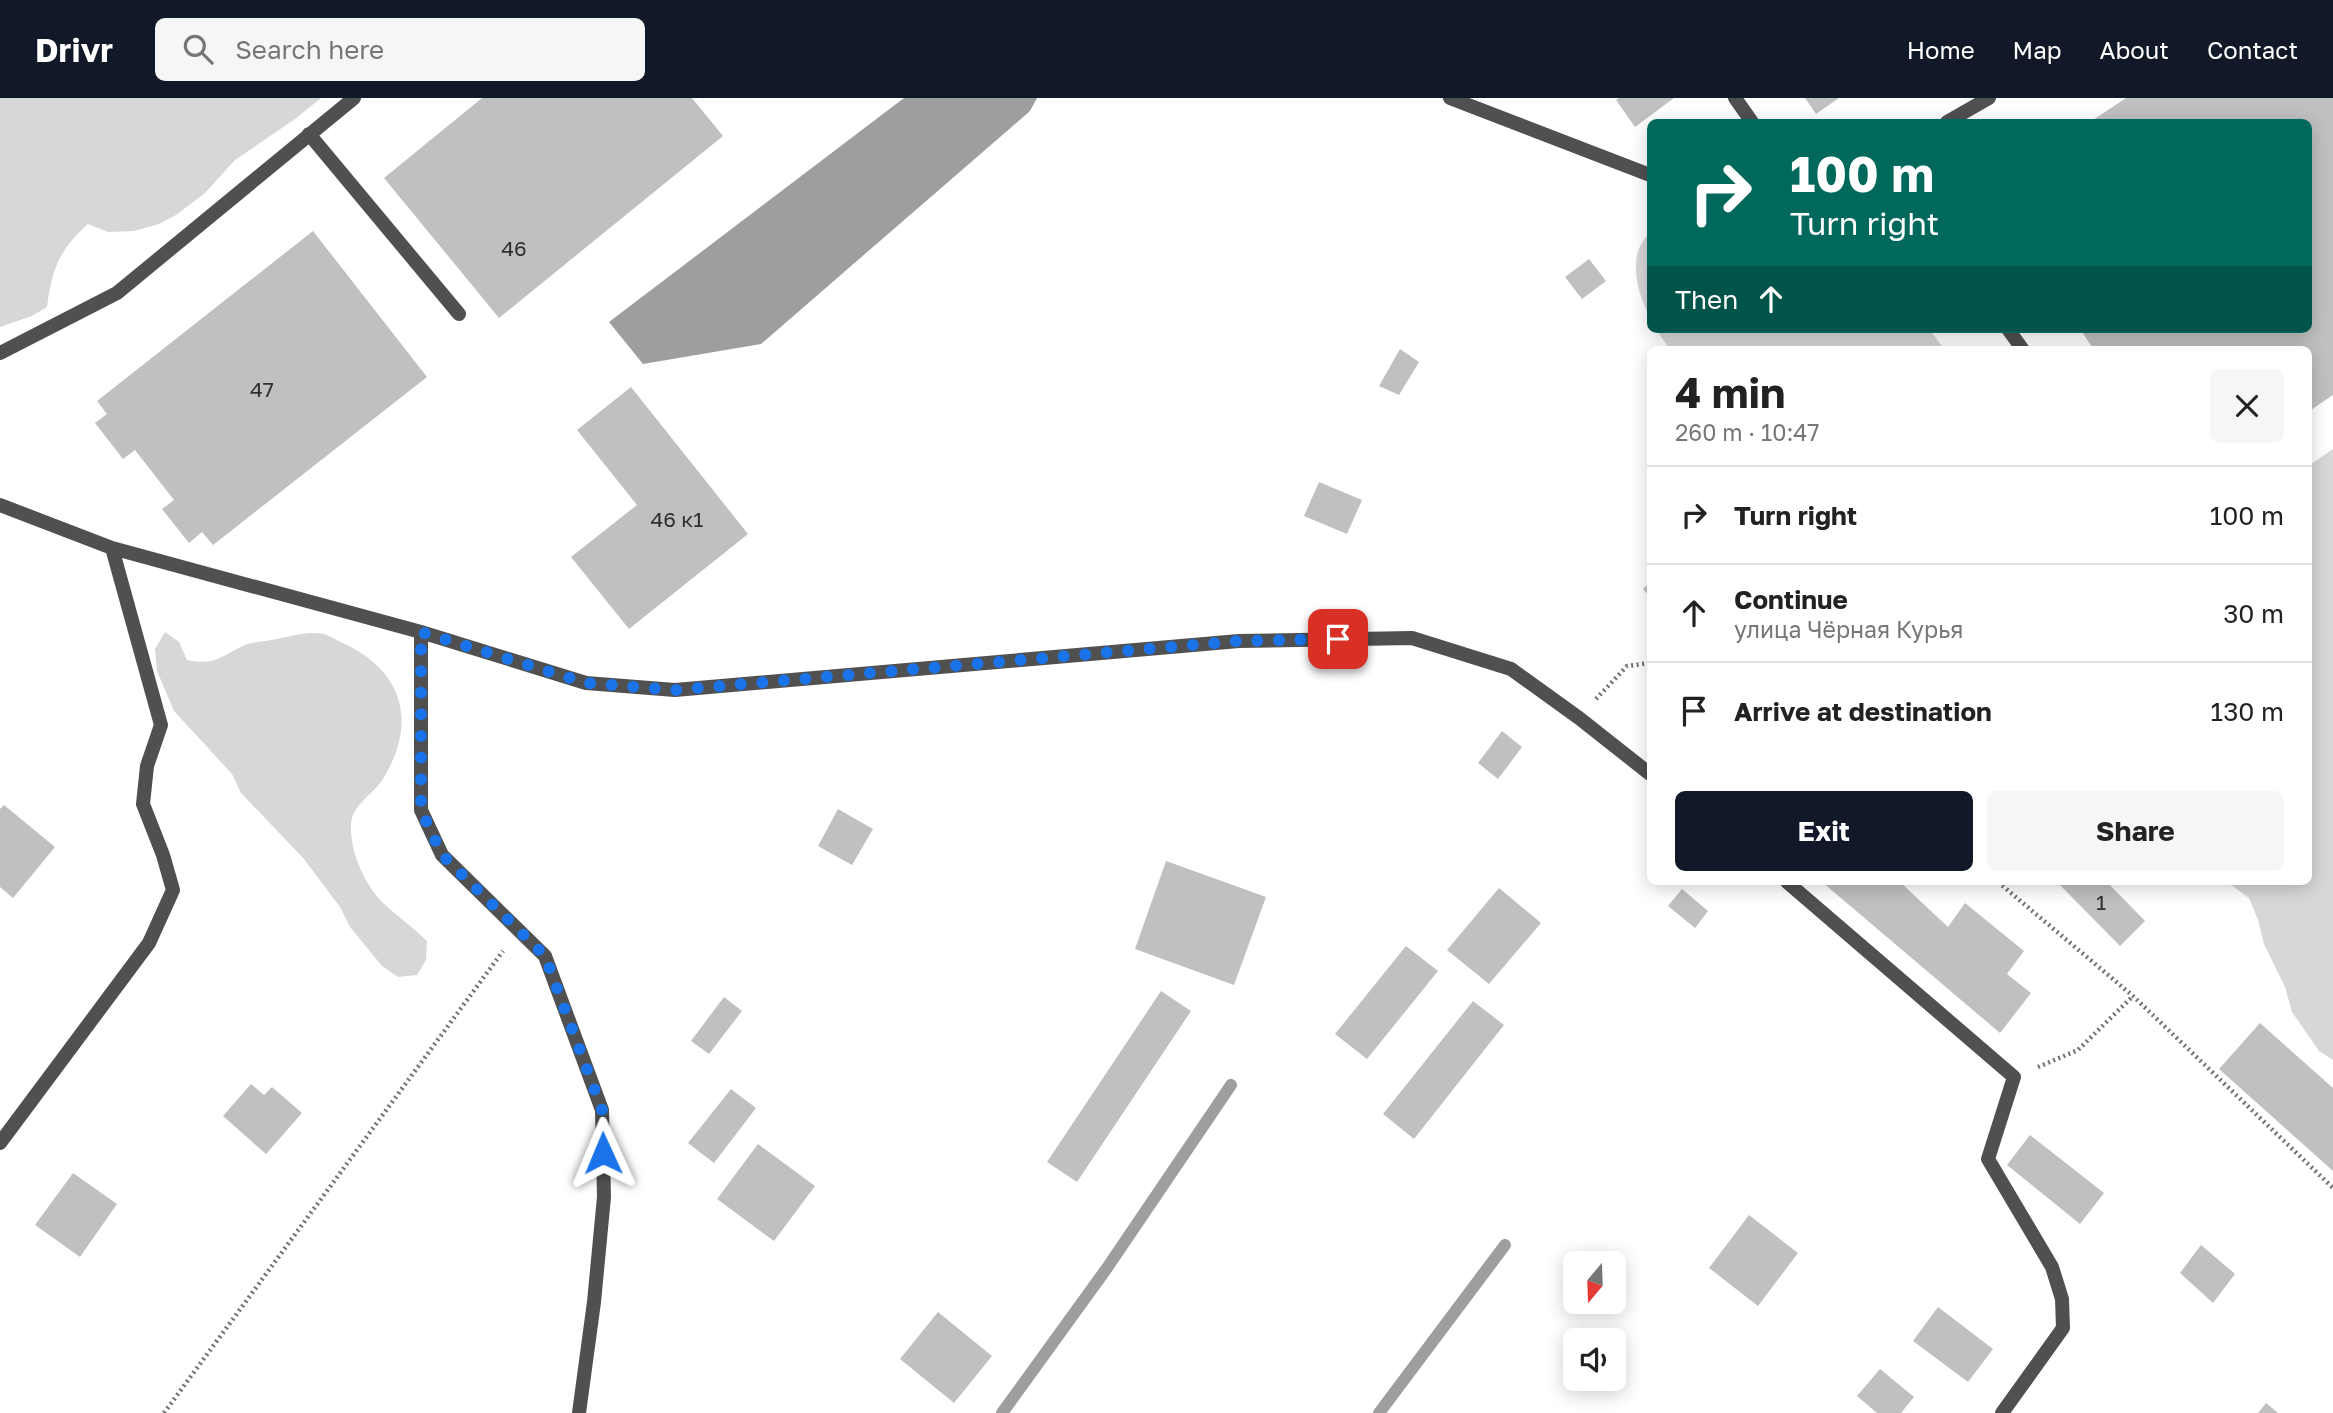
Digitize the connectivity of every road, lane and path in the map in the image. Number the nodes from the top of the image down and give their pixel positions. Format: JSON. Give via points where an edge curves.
{"nodes":[{"id":1,"x":354,"y":98,"type":"edge"},
{"id":2,"x":1450,"y":98,"type":"edge"},
{"id":3,"x":1735,"y":98,"type":"edge"},
{"id":4,"x":1989,"y":98,"type":"edge"},
{"id":5,"x":1750,"y":119,"type":"edge"},
{"id":6,"x":1952,"y":119,"type":"edge"},
{"id":7,"x":309,"y":134,"type":"junction"},
{"id":8,"x":1647,"y":174,"type":"edge"},
{"id":9,"x":459,"y":314,"type":"dead end"},
{"id":10,"x":0,"y":353,"type":"edge"},
{"id":11,"x":0,"y":505,"type":"edge"},
{"id":12,"x":112,"y":548,"type":"junction"},
{"id":13,"x":421,"y":632,"type":"junction"},
{"id":14,"x":1647,"y":663,"type":"edge"},
{"id":15,"x":1579,"y":718,"type":"junction"},
{"id":16,"x":1647,"y":772,"type":"edge"},
{"id":17,"x":1790,"y":885,"type":"edge"},
{"id":18,"x":2002,"y":885,"type":"edge"},
{"id":19,"x":518,"y":930,"type":"junction"},
{"id":20,"x":2133,"y":996,"type":"junction"},
{"id":21,"x":2014,"y":1077,"type":"junction"},
{"id":22,"x":0,"y":1143,"type":"edge"},
{"id":23,"x":2333,"y":1188,"type":"edge"},
{"id":24,"x":164,"y":1413,"type":"edge"},
{"id":25,"x":579,"y":1413,"type":"edge"},
{"id":26,"x":2002,"y":1413,"type":"edge"}],
"edges":[{"from":1,"to":7,"type":"street"},
{"from":2,"to":8,"type":"street"},
{"from":3,"to":5,"type":"street"},
{"from":4,"to":6,"type":"street"},
{"from":7,"to":9,"type":"street"},
{"from":7,"to":10,"type":"street","via":[[117,293]]},
{"from":11,"to":12,"type":"street"},
{"from":12,"to":13,"type":"street"},
{"from":12,"to":22,"type":"street","via":[[161,725],[146,766],[143,804],[173,890],[149,943]]},
{"from":13,"to":15,"type":"street","via":[[586,683],[675,690],[1240,641],[1412,638],[1511,669]]},
{"from":13,"to":19,"type":"street","via":[[421,810],[442,855]]},
{"from":14,"to":15,"type":"path","via":[[1627,666]]},
{"from":15,"to":16,"type":"street"},
{"from":17,"to":21,"type":"street"},
{"from":18,"to":20,"type":"path"},
{"from":19,"to":24,"type":"path"},
{"from":19,"to":25,"type":"street","via":[[545,956],[602,1110],[604,1197]]},
{"from":20,"to":21,"type":"path","via":[[2078,1050]]},
{"from":20,"to":23,"type":"path"},
{"from":21,"to":26,"type":"street","via":[[1988,1159],[2052,1267],[2062,1298],[2063,1328]]}]}
